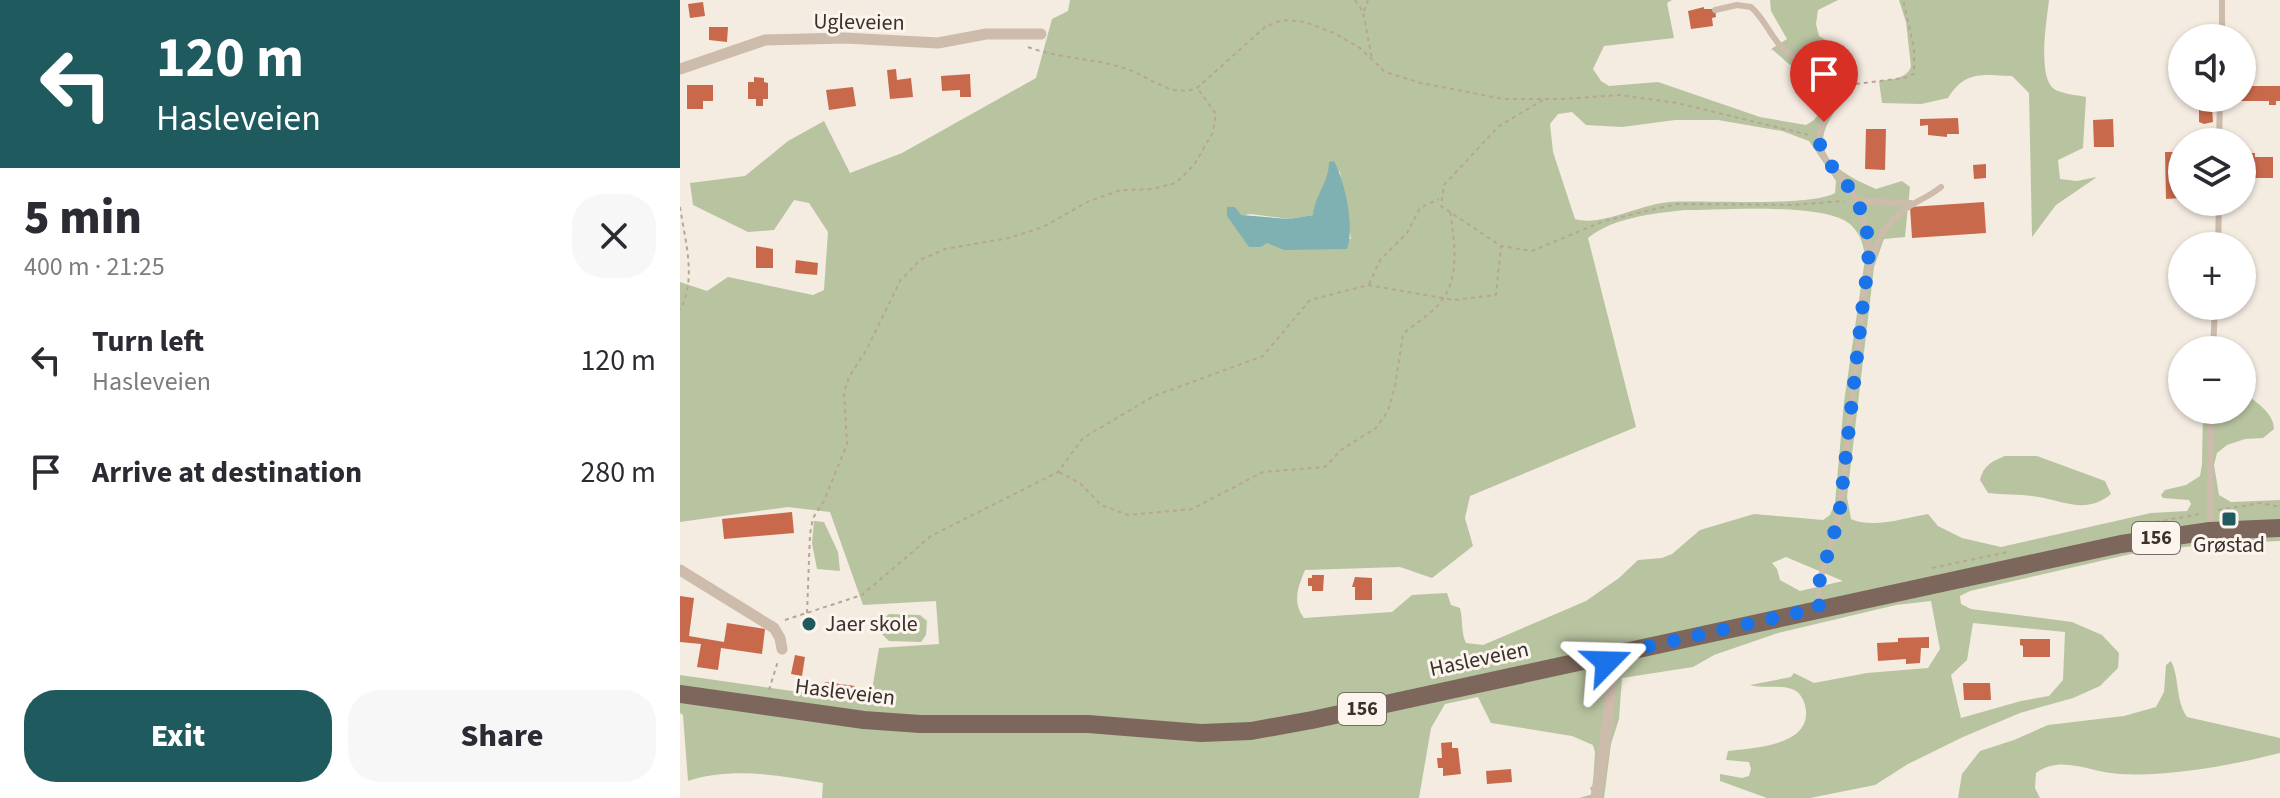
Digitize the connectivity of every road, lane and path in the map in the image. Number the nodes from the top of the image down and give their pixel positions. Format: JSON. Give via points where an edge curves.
{"nodes":[{"id":1,"x":1355,"y":0,"type":"edge"},
{"id":2,"x":1368,"y":0,"type":"edge"},
{"id":3,"x":1903,"y":0,"type":"edge"},
{"id":4,"x":2222,"y":0,"type":"edge"},
{"id":5,"x":1715,"y":10,"type":"dead end"},
{"id":6,"x":1363,"y":12,"type":"junction"},
{"id":7,"x":2222,"y":24,"type":"edge"},
{"id":8,"x":1041,"y":34,"type":"dead end"},
{"id":9,"x":1020,"y":43,"type":"dead end"},
{"id":10,"x":1372,"y":61,"type":"junction"},
{"id":11,"x":680,"y":69,"type":"edge"},
{"id":12,"x":1841,"y":85,"type":"junction"},
{"id":13,"x":1197,"y":88,"type":"junction"},
{"id":14,"x":1544,"y":99,"type":"junction"},
{"id":15,"x":1819,"y":138,"type":"junction"},
{"id":16,"x":1941,"y":187,"type":"dead end"},
{"id":17,"x":1441,"y":198,"type":"junction"},
{"id":18,"x":1856,"y":201,"type":"junction"},
{"id":19,"x":1915,"y":203,"type":"junction"},
{"id":20,"x":680,"y":207,"type":"edge"},
{"id":21,"x":1450,"y":211,"type":"junction"},
{"id":22,"x":1501,"y":246,"type":"junction"},
{"id":23,"x":1870,"y":260,"type":"junction"},
{"id":24,"x":1368,"y":285,"type":"junction"},
{"id":25,"x":1443,"y":298,"type":"junction"},
{"id":26,"x":680,"y":310,"type":"edge"},
{"id":27,"x":2210,"y":424,"type":"edge"},
{"id":28,"x":1058,"y":472,"type":"junction"},
{"id":29,"x":2280,"y":507,"type":"edge"},
{"id":30,"x":2280,"y":518,"type":"edge"},
{"id":31,"x":2209,"y":522,"type":"junction"},
{"id":32,"x":2127,"y":527,"type":"dead end"},
{"id":33,"x":2255,"y":528,"type":"junction"},
{"id":34,"x":2280,"y":528,"type":"edge"},
{"id":35,"x":2015,"y":550,"type":"dead end"},
{"id":36,"x":1930,"y":569,"type":"dead end"},
{"id":37,"x":680,"y":570,"type":"edge"},
{"id":38,"x":1819,"y":608,"type":"junction"},
{"id":39,"x":807,"y":613,"type":"junction"},
{"id":40,"x":770,"y":625,"type":"junction"},
{"id":41,"x":782,"y":649,"type":"joint"},
{"id":42,"x":1606,"y":656,"type":"junction"},
{"id":43,"x":769,"y":692,"type":"dead end"},
{"id":44,"x":680,"y":694,"type":"edge"},
{"id":45,"x":1596,"y":798,"type":"edge"}],
"edges":[{"from":1,"to":6,"type":"path"},
{"from":2,"to":6,"type":"path"},
{"from":3,"to":12,"type":"path","via":[[1914,74]]},
{"from":4,"to":7,"type":"lane"},
{"from":5,"to":12,"type":"lane","via":[[1751,7],[1785,51],[1833,68]]},
{"from":6,"to":10,"type":"path"},
{"from":8,"to":11,"type":"street","name":"Ugleveien","via":[[986,34],[938,43],[765,40]]},
{"from":9,"to":13,"type":"path","via":[[1106,63],[1171,90],[1185,93]]},
{"from":10,"to":13,"type":"path","via":[[1334,33],[1282,20],[1265,27]]},
{"from":10,"to":14,"type":"path","via":[[1385,72],[1421,83],[1504,99]]},
{"from":12,"to":15,"type":"lane"},
{"from":13,"to":39,"type":"path","via":[[1216,114],[1213,132],[1176,183],[1121,190],[1043,227],[945,249],[920,260],[900,281],[844,392],[847,444],[813,518]]},
{"from":14,"to":15,"type":"path","via":[[1619,95],[1677,103]]},
{"from":14,"to":17,"type":"path","via":[[1499,126],[1444,185]]},
{"from":15,"to":18,"type":"lane","via":[[1827,162]]},
{"from":16,"to":19,"type":"lane"},
{"from":17,"to":21,"type":"path","via":[[1441,206]]},
{"from":17,"to":24,"type":"path","via":[[1420,208],[1407,233],[1380,260]]},
{"from":18,"to":19,"type":"lane"},
{"from":18,"to":22,"type":"path","via":[[1677,204],[1604,221],[1532,251]]},
{"from":18,"to":23,"type":"lane"},
{"from":19,"to":23,"type":"lane","via":[[1886,227]]},
{"from":20,"to":26,"type":"path","via":[[689,277]]},
{"from":21,"to":22,"type":"path"},
{"from":21,"to":25,"type":"path","via":[[1455,268]]},
{"from":22,"to":25,"type":"path","via":[[1496,295]]},
{"from":23,"to":38,"type":"lane","via":[[1839,517],[1821,578]]},
{"from":24,"to":25,"type":"path"},
{"from":24,"to":28,"type":"path","via":[[1310,300],[1263,356],[1154,396],[1083,438]]},
{"from":25,"to":28,"type":"path","via":[[1403,334],[1388,411],[1376,428],[1325,467],[1263,472],[1192,509],[1128,515],[1101,505],[1080,483]]},
{"from":27,"to":31,"type":"lane"},
{"from":28,"to":39,"type":"path","via":[[931,536],[862,595]]},
{"from":29,"to":31,"type":"path","via":[[2261,503]]},
{"from":30,"to":33,"type":"street"},
{"from":31,"to":32,"type":"path"},
{"from":31,"to":33,"type":"main road","name":"Hasleveien","number":"156"},
{"from":31,"to":38,"type":"main road","name":"Hasleveien","number":"156"},
{"from":33,"to":34,"type":"main road","name":"Hasleveien","number":"156"},
{"from":35,"to":36,"type":"path"},
{"from":37,"to":40,"type":"street"},
{"from":38,"to":42,"type":"main road","name":"Hasleveien","number":"156"},
{"from":39,"to":40,"type":"path"},
{"from":40,"to":41,"type":"street"},
{"from":41,"to":43,"type":"path"},
{"from":42,"to":44,"type":"main road","name":"Hasleveien","number":"156","via":[[1232,733],[1088,724],[920,724]]},
{"from":42,"to":45,"type":"street","via":[[1610,687]]}]}
